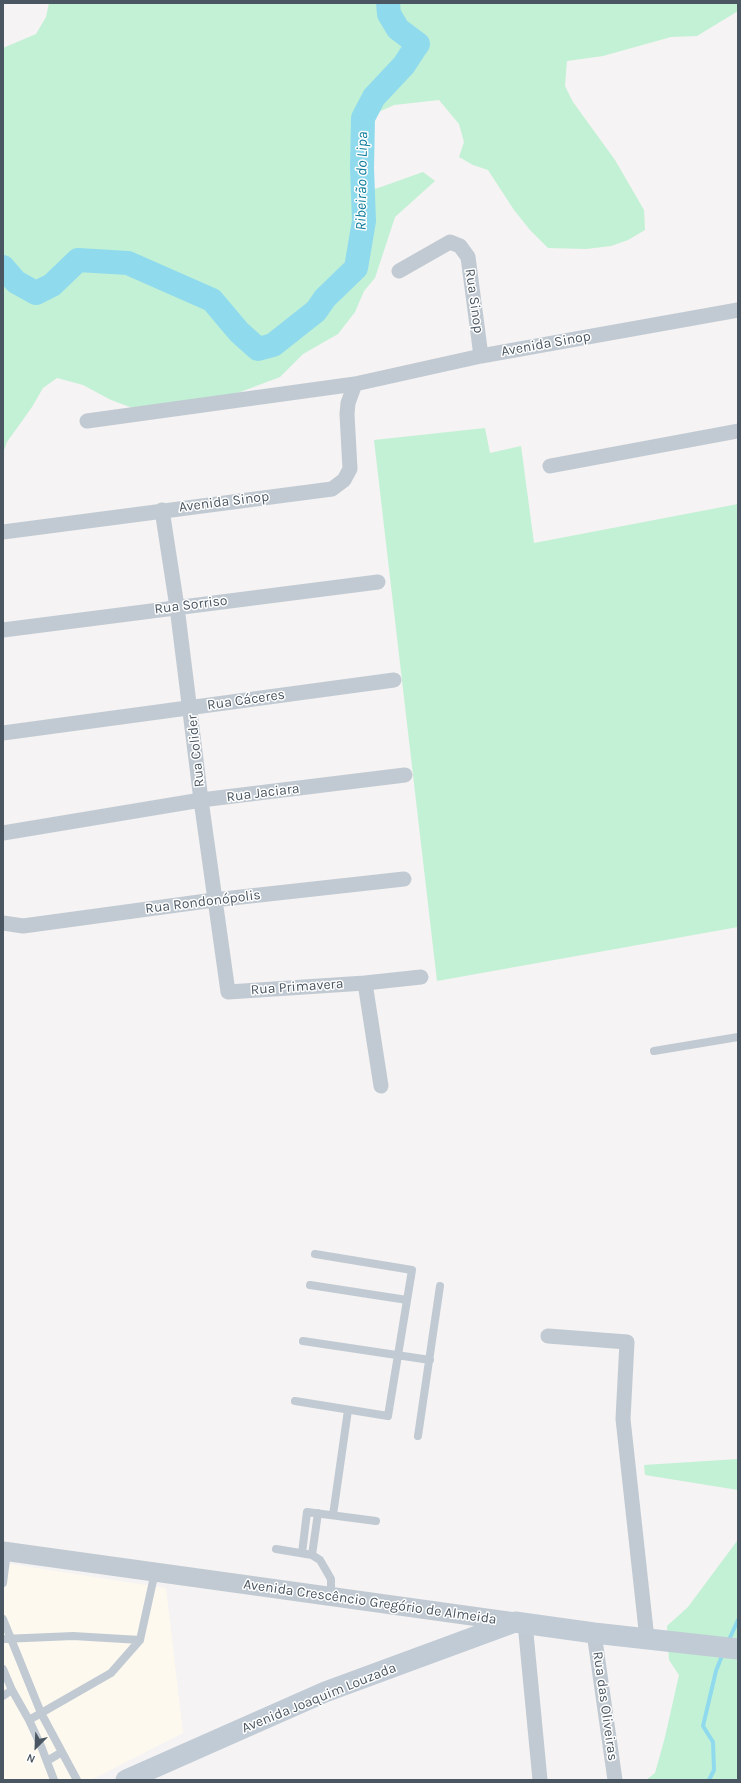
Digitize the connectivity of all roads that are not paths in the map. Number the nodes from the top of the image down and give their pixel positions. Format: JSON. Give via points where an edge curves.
{"nodes":[{"id":1,"x":399,"y":271,"type":"dead end"},
{"id":2,"x":738,"y":310,"type":"edge"},
{"id":3,"x":481,"y":356,"type":"junction"},
{"id":4,"x":355,"y":384,"type":"junction"},
{"id":5,"x":87,"y":420,"type":"dead end"},
{"id":6,"x":738,"y":431,"type":"edge"},
{"id":7,"x":550,"y":466,"type":"dead end"},
{"id":8,"x":162,"y":510,"type":"junction"},
{"id":9,"x":3,"y":532,"type":"edge"},
{"id":10,"x":378,"y":582,"type":"dead end"},
{"id":11,"x":177,"y":607,"type":"junction"},
{"id":12,"x":3,"y":630,"type":"edge"},
{"id":13,"x":394,"y":680,"type":"dead end"},
{"id":14,"x":190,"y":707,"type":"junction"},
{"id":15,"x":3,"y":733,"type":"edge"},
{"id":16,"x":405,"y":775,"type":"dead end"},
{"id":17,"x":201,"y":800,"type":"junction"},
{"id":18,"x":3,"y":833,"type":"edge"},
{"id":19,"x":404,"y":879,"type":"dead end"},
{"id":20,"x":214,"y":900,"type":"junction"},
{"id":21,"x":3,"y":923,"type":"edge"},
{"id":22,"x":421,"y":977,"type":"dead end"},
{"id":23,"x":365,"y":983,"type":"junction"},
{"id":24,"x":228,"y":992,"type":"joint"},
{"id":25,"x":738,"y":1037,"type":"edge"},
{"id":26,"x":654,"y":1051,"type":"dead end"},
{"id":27,"x":381,"y":1086,"type":"dead end"},
{"id":28,"x":315,"y":1254,"type":"dead end"},
{"id":29,"x":310,"y":1285,"type":"dead end"},
{"id":30,"x":440,"y":1286,"type":"dead end"},
{"id":31,"x":407,"y":1300,"type":"junction"},
{"id":32,"x":548,"y":1336,"type":"dead end"},
{"id":33,"x":303,"y":1341,"type":"dead end"},
{"id":34,"x":398,"y":1355,"type":"junction"},
{"id":35,"x":430,"y":1360,"type":"junction"},
{"id":36,"x":295,"y":1401,"type":"dead end"},
{"id":37,"x":348,"y":1410,"type":"junction"},
{"id":38,"x":418,"y":1436,"type":"dead end"},
{"id":39,"x":318,"y":1513,"type":"junction"},
{"id":40,"x":333,"y":1515,"type":"junction"},
{"id":41,"x":376,"y":1521,"type":"dead end"},
{"id":42,"x":276,"y":1549,"type":"dead end"},
{"id":43,"x":5,"y":1551,"type":"edge"},
{"id":44,"x":302,"y":1553,"type":"junction"},
{"id":45,"x":312,"y":1555,"type":"junction"},
{"id":46,"x":155,"y":1572,"type":"junction"},
{"id":47,"x":3,"y":1583,"type":"edge"},
{"id":48,"x":331,"y":1596,"type":"junction"},
{"id":49,"x":3,"y":1619,"type":"edge"},
{"id":50,"x":520,"y":1623,"type":"junction"},
{"id":51,"x":594,"y":1633,"type":"junction"},
{"id":52,"x":7,"y":1639,"type":"edge"},
{"id":53,"x":647,"y":1639,"type":"junction"},
{"id":54,"x":140,"y":1640,"type":"junction"},
{"id":55,"x":730,"y":1648,"type":"edge"},
{"id":56,"x":3,"y":1670,"type":"edge"},
{"id":57,"x":12,"y":1690,"type":"junction"},
{"id":58,"x":3,"y":1696,"type":"edge"},
{"id":59,"x":41,"y":1714,"type":"junction"},
{"id":60,"x":29,"y":1720,"type":"junction"},
{"id":61,"x":62,"y":1752,"type":"junction"},
{"id":62,"x":47,"y":1761,"type":"junction"},
{"id":63,"x":54,"y":1780,"type":"edge"},
{"id":64,"x":77,"y":1780,"type":"edge"},
{"id":65,"x":126,"y":1780,"type":"edge"},
{"id":66,"x":540,"y":1780,"type":"edge"},
{"id":67,"x":615,"y":1780,"type":"edge"}],
"edges":[{"from":1,"to":3,"type":"street","name":"Rua Sinop","via":[[450,242],[460,246],[468,257]]},
{"from":2,"to":3,"type":"street","name":"Avenida Sinop"},
{"from":3,"to":4,"type":"street","name":"Avenida Sinop"},
{"from":4,"to":5,"type":"street","name":"Avenida Sinop"},
{"from":4,"to":8,"type":"street","name":"Avenida Sinop","via":[[347,414],[350,469],[340,484],[332,488]]},
{"from":6,"to":7,"type":"street"},
{"from":8,"to":9,"type":"street","name":"Avenida Sinop"},
{"from":8,"to":11,"type":"street","name":"Rua Colider"},
{"from":10,"to":11,"type":"street","name":"Rua Sorriso"},
{"from":11,"to":12,"type":"street","name":"Rua Sorriso"},
{"from":11,"to":14,"type":"street","name":"Rua Colider"},
{"from":13,"to":14,"type":"street","name":"Rua Cáceres"},
{"from":14,"to":15,"type":"street","name":"Rua Cáceres"},
{"from":14,"to":17,"type":"street","name":"Rua Colider"},
{"from":16,"to":17,"type":"street","name":"Rua Jaciara"},
{"from":17,"to":18,"type":"street","name":"Rua Jaciara"},
{"from":17,"to":20,"type":"street","name":"Rua Colider"},
{"from":19,"to":20,"type":"street","name":"Rua Rondonópolis"},
{"from":20,"to":21,"type":"street","name":"Rua Rondonópolis","via":[[23,926]]},
{"from":20,"to":24,"type":"street","name":"Rua Colider"},
{"from":22,"to":23,"type":"street","name":"Rua Primavera"},
{"from":23,"to":24,"type":"street","name":"Rua Primavera"},
{"from":23,"to":27,"type":"street"},
{"from":25,"to":26,"type":"lane"},
{"from":28,"to":31,"type":"lane","via":[[412,1270]]},
{"from":29,"to":31,"type":"lane"},
{"from":30,"to":35,"type":"lane"},
{"from":31,"to":34,"type":"lane"},
{"from":32,"to":53,"type":"street","via":[[627,1342],[623,1419]]},
{"from":33,"to":34,"type":"lane"},
{"from":34,"to":35,"type":"lane"},
{"from":34,"to":37,"type":"lane","via":[[388,1416]]},
{"from":35,"to":38,"type":"lane"},
{"from":36,"to":37,"type":"lane"},
{"from":37,"to":40,"type":"lane"},
{"from":39,"to":40,"type":"lane"},
{"from":39,"to":44,"type":"lane","via":[[307,1512]]},
{"from":39,"to":45,"type":"lane"},
{"from":40,"to":41,"type":"lane"},
{"from":42,"to":44,"type":"lane"},
{"from":43,"to":46,"type":"street","name":"Avenida Crescêncio Gregório de Almeida"},
{"from":43,"to":47,"type":"lane"},
{"from":44,"to":45,"type":"lane"},
{"from":45,"to":48,"type":"lane","via":[[320,1560],[331,1579]]},
{"from":46,"to":48,"type":"street","name":"Avenida Crescêncio Gregório de Almeida"},
{"from":46,"to":54,"type":"lane"},
{"from":48,"to":50,"type":"street","name":"Avenida Crescêncio Gregório de Almeida"},
{"from":49,"to":52,"type":"lane"},
{"from":50,"to":51,"type":"main road","name":"Avenida Crescêncio Gregório de Almeida"},
{"from":50,"to":65,"type":"main road","name":"Avenida Joaquim Louzada","via":[[325,1692]]},
{"from":50,"to":66,"type":"street"},
{"from":51,"to":53,"type":"main road","name":"Avenida Crescêncio Gregório de Almeida"},
{"from":51,"to":67,"type":"street","name":"Rua das Oliveiras"},
{"from":52,"to":54,"type":"lane","via":[[73,1636]]},
{"from":52,"to":59,"type":"lane"},
{"from":53,"to":55,"type":"main road","name":"Avenida Crescêncio Gregório de Almeida"},
{"from":54,"to":59,"type":"lane","via":[[111,1673]]},
{"from":56,"to":57,"type":"lane"},
{"from":57,"to":58,"type":"lane"},
{"from":57,"to":60,"type":"lane"},
{"from":59,"to":60,"type":"lane"},
{"from":59,"to":61,"type":"lane"},
{"from":60,"to":62,"type":"lane"},
{"from":61,"to":62,"type":"lane"},
{"from":61,"to":64,"type":"lane"},
{"from":62,"to":63,"type":"lane"}]}
